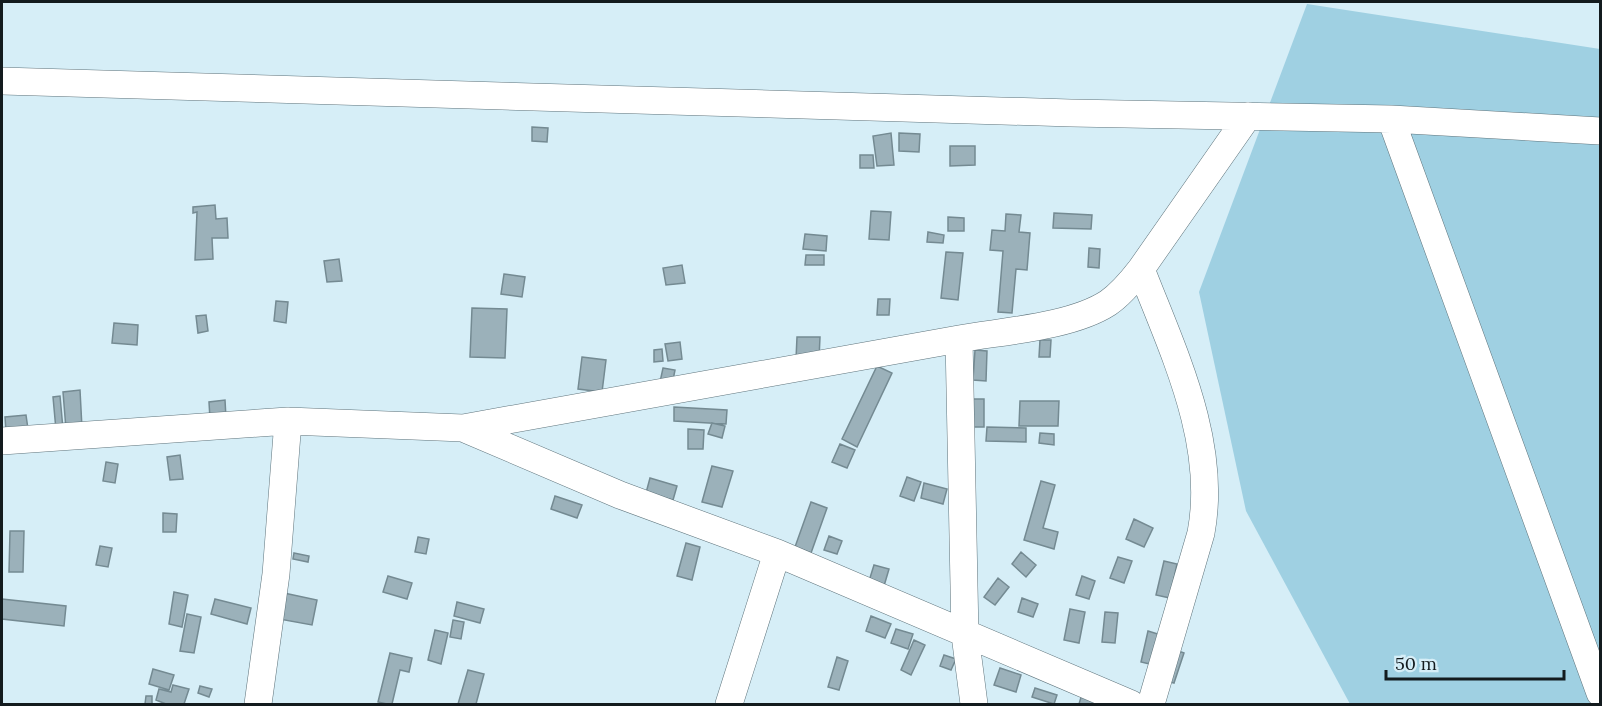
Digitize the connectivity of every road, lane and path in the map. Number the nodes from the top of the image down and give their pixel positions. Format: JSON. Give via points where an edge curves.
{"nodes":[{"id":1,"x":2,"y":81,"type":"edge"},
{"id":2,"x":1248,"y":116,"type":"junction"},
{"id":3,"x":1391,"y":119,"type":"junction"},
{"id":4,"x":1600,"y":131,"type":"edge"},
{"id":5,"x":1141,"y":269,"type":"junction"},
{"id":6,"x":959,"y":339,"type":"junction"},
{"id":7,"x":288,"y":421,"type":"junction"},
{"id":8,"x":463,"y":428,"type":"junction"},
{"id":9,"x":2,"y":441,"type":"edge"},
{"id":10,"x":777,"y":553,"type":"junction"},
{"id":11,"x":965,"y":635,"type":"junction"},
{"id":12,"x":1600,"y":693,"type":"edge"},
{"id":13,"x":258,"y":705,"type":"edge"},
{"id":14,"x":729,"y":705,"type":"edge"},
{"id":15,"x":974,"y":705,"type":"edge"},
{"id":16,"x":1131,"y":705,"type":"edge"},
{"id":17,"x":1151,"y":705,"type":"edge"}],
"edges":[{"from":1,"to":2,"type":"street"},
{"from":2,"to":3,"type":"street"},
{"from":2,"to":5,"type":"street"},
{"from":3,"to":4,"type":"street"},
{"from":3,"to":12,"type":"street"},
{"from":5,"to":6,"type":"street","via":[[1107,303],[1066,320]]},
{"from":5,"to":17,"type":"street","via":[[1196,422],[1206,479],[1201,533]]},
{"from":6,"to":8,"type":"street"},
{"from":6,"to":11,"type":"street"},
{"from":7,"to":8,"type":"street"},
{"from":7,"to":9,"type":"street"},
{"from":7,"to":13,"type":"street","via":[[276,574]]},
{"from":8,"to":10,"type":"street","via":[[620,495]]},
{"from":10,"to":11,"type":"street"},
{"from":10,"to":14,"type":"street"},
{"from":11,"to":15,"type":"street"},
{"from":11,"to":16,"type":"street"}]}
